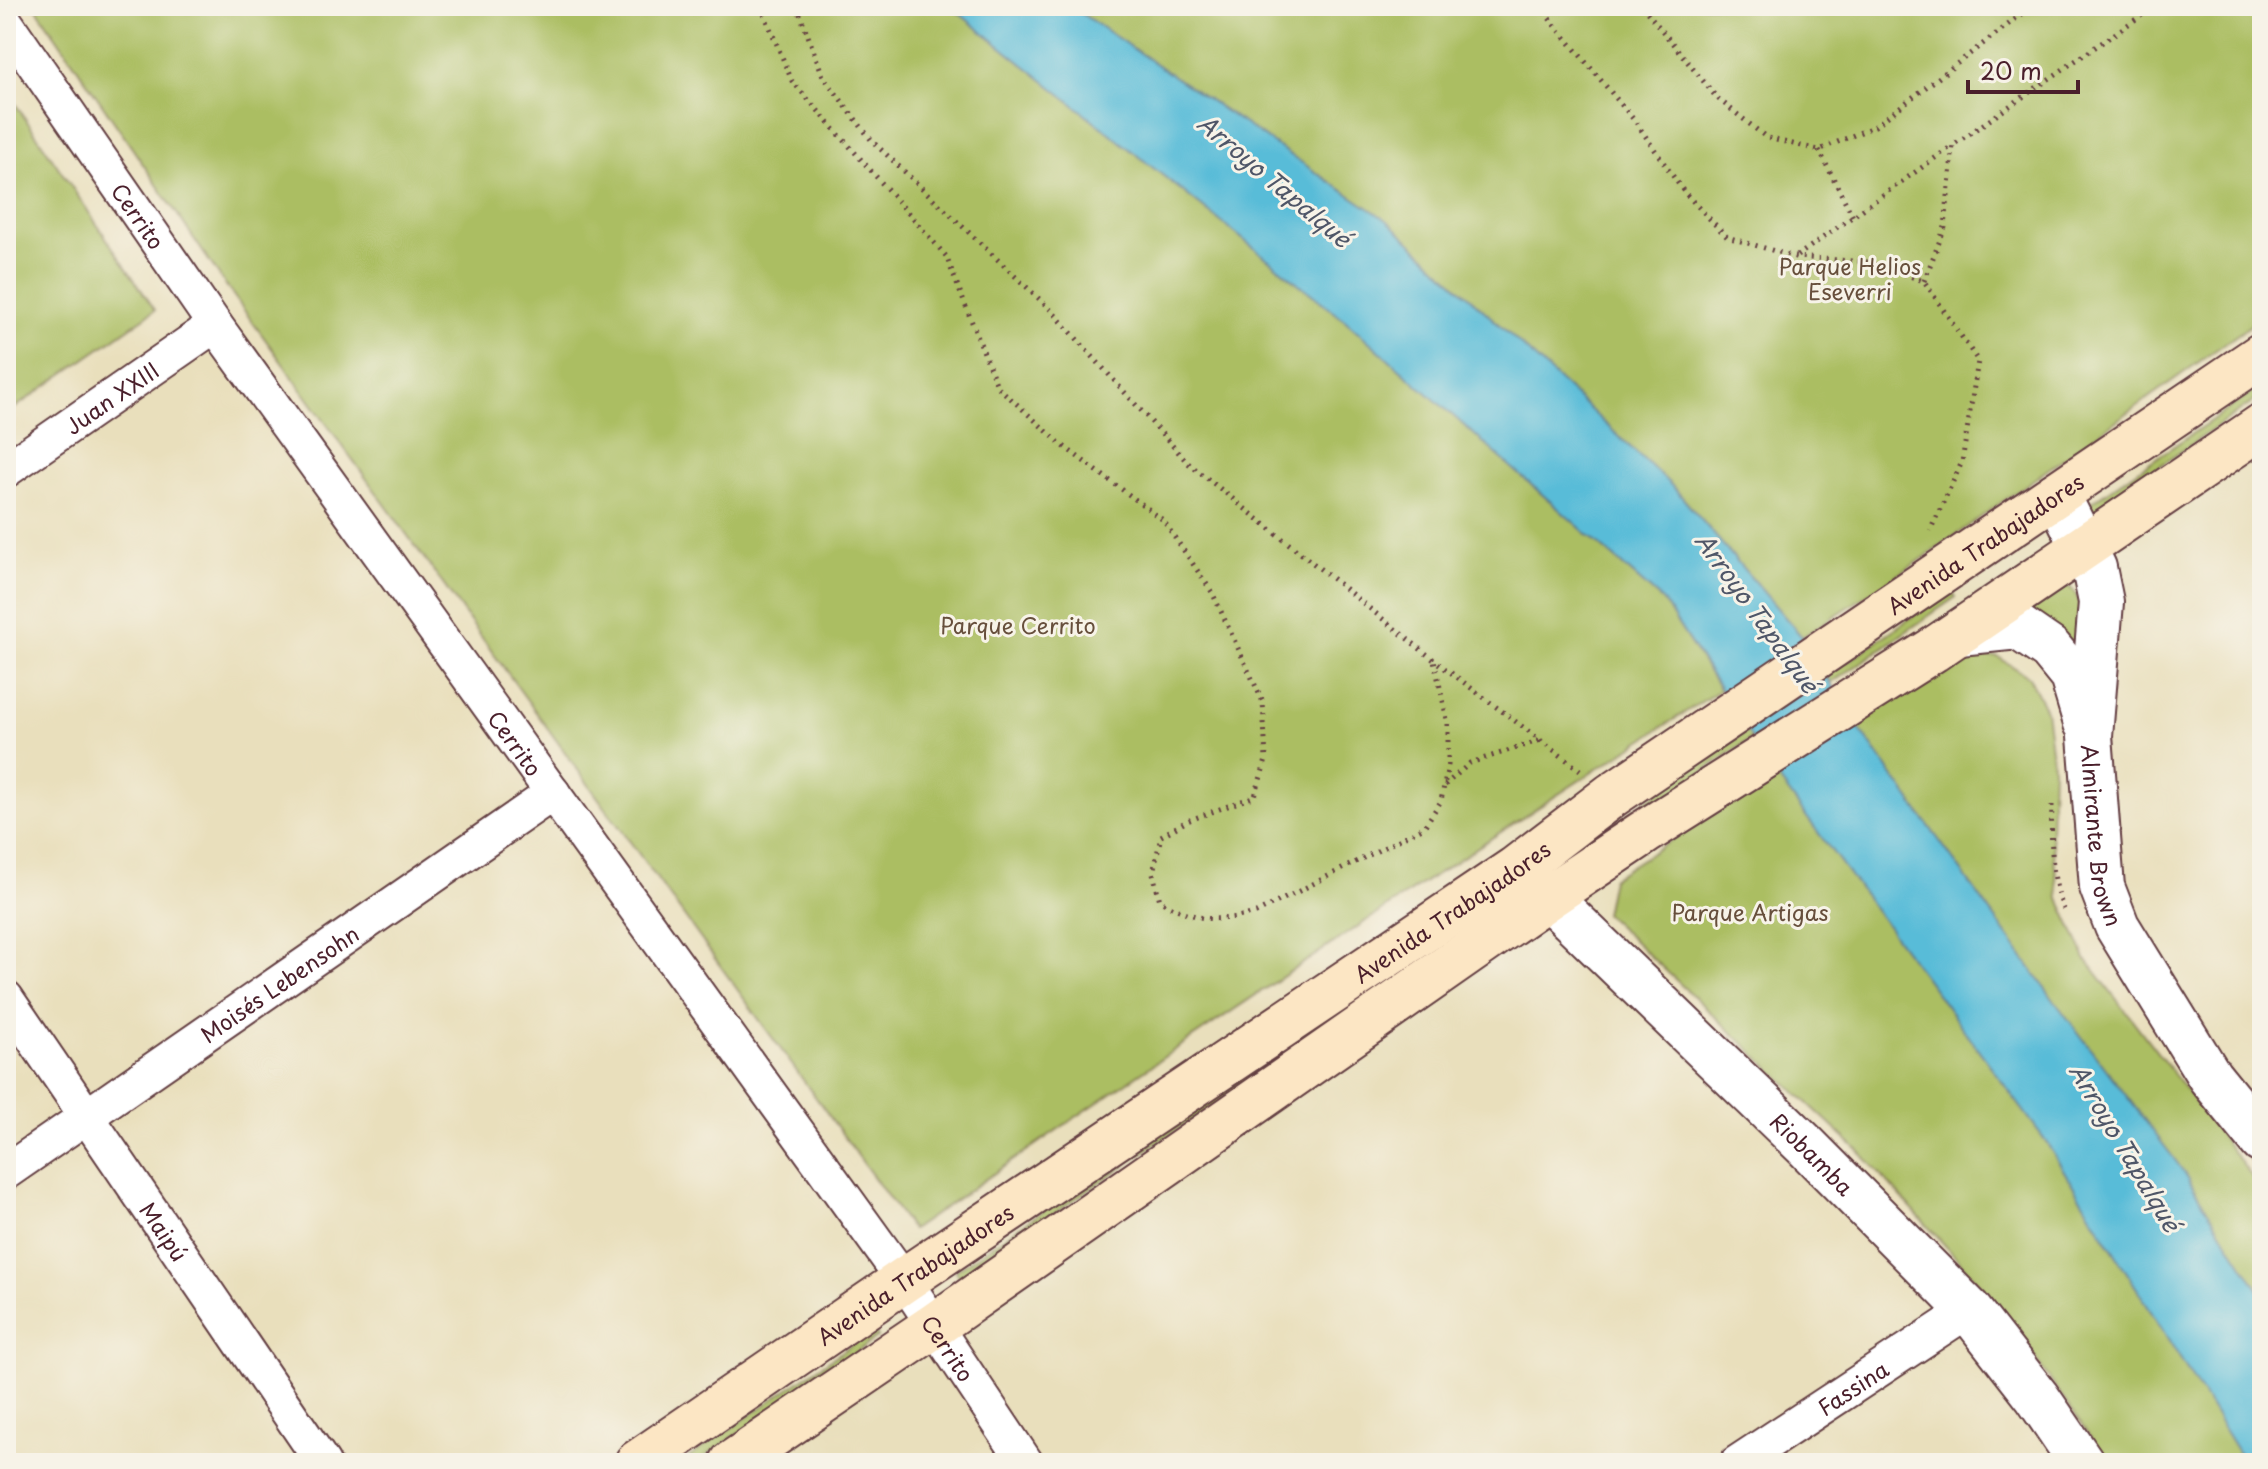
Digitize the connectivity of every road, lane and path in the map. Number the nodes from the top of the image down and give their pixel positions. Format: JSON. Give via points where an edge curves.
{"nodes":[{"id":1,"x":761,"y":6,"type":"edge"},
{"id":2,"x":797,"y":6,"type":"edge"},
{"id":3,"x":1539,"y":6,"type":"edge"},
{"id":4,"x":1642,"y":6,"type":"edge"},
{"id":5,"x":2036,"y":6,"type":"edge"},
{"id":6,"x":2155,"y":6,"type":"edge"},
{"id":7,"x":6,"y":23,"type":"edge"},
{"id":8,"x":1953,"y":145,"type":"junction"},
{"id":9,"x":1819,"y":150,"type":"junction"},
{"id":10,"x":1853,"y":217,"type":"junction"},
{"id":11,"x":1795,"y":257,"type":"junction"},
{"id":12,"x":1924,"y":281,"type":"junction"},
{"id":13,"x":215,"y":325,"type":"junction"},
{"id":14,"x":2262,"y":355,"type":"edge"},
{"id":15,"x":2262,"y":426,"type":"edge"},
{"id":16,"x":6,"y":470,"type":"edge"},
{"id":17,"x":2057,"y":494,"type":"junction"},
{"id":18,"x":1927,"y":539,"type":"dead end"},
{"id":19,"x":2083,"y":548,"type":"junction"},
{"id":20,"x":1946,"y":642,"type":"junction"},
{"id":21,"x":1434,"y":660,"type":"junction"},
{"id":22,"x":2090,"y":736,"type":"junction"},
{"id":23,"x":1541,"y":740,"type":"junction"},
{"id":24,"x":1444,"y":785,"type":"junction"},
{"id":25,"x":1600,"y":785,"type":"junction"},
{"id":26,"x":553,"y":793,"type":"junction"},
{"id":27,"x":1515,"y":869,"type":"junction"},
{"id":28,"x":1548,"y":897,"type":"junction"},
{"id":29,"x":6,"y":998,"type":"edge"},
{"id":30,"x":87,"y":1116,"type":"junction"},
{"id":31,"x":2258,"y":1127,"type":"edge"},
{"id":32,"x":6,"y":1172,"type":"edge"},
{"id":33,"x":904,"y":1280,"type":"junction"},
{"id":34,"x":1969,"y":1310,"type":"junction"},
{"id":35,"x":935,"y":1325,"type":"junction"},
{"id":36,"x":323,"y":1463,"type":"edge"},
{"id":37,"x":637,"y":1463,"type":"edge"},
{"id":38,"x":732,"y":1463,"type":"edge"},
{"id":39,"x":1026,"y":1463,"type":"edge"},
{"id":40,"x":1737,"y":1463,"type":"edge"},
{"id":41,"x":2082,"y":1463,"type":"edge"}],
"edges":[{"from":1,"to":24,"type":"path","via":[[792,81],[946,256],[997,386],[1062,445],[1163,520],[1212,592],[1263,702],[1266,760],[1255,796],[1161,836],[1153,873],[1160,901],[1193,918],[1228,920],[1256,913],[1424,827],[1441,801]]},
{"from":2,"to":21,"type":"path","via":[[823,76],[872,141],[1051,310],[1188,463]]},
{"from":3,"to":11,"type":"path","via":[[1635,121],[1684,192],[1727,237]]},
{"from":4,"to":9,"type":"path","via":[[1717,98],[1767,138]]},
{"from":5,"to":9,"type":"path","via":[[1875,126]]},
{"from":6,"to":8,"type":"path"},
{"from":7,"to":13,"type":"street","name":"Cerrito"},
{"from":8,"to":10,"type":"path"},
{"from":8,"to":12,"type":"path","via":[[1945,227]]},
{"from":9,"to":10,"type":"path"},
{"from":10,"to":11,"type":"path"},
{"from":11,"to":12,"type":"path","via":[[1867,262]]},
{"from":12,"to":18,"type":"path","via":[[1978,361],[1962,462]]},
{"from":13,"to":16,"type":"street","name":"Juan XXIII"},
{"from":13,"to":26,"type":"street","name":"Cerrito"},
{"from":14,"to":17,"type":"main road","name":"Avenida Trabajadores"},
{"from":15,"to":19,"type":"main road","name":"Avenida Trabajadores"},
{"from":17,"to":19,"type":"street","name":"Almirante Brown"},
{"from":17,"to":25,"type":"main road","name":"Avenida Trabajadores","via":[[1912,595]]},
{"from":19,"to":20,"type":"main road","name":"Avenida Trabajadores"},
{"from":19,"to":22,"type":"street","name":"Almirante Brown","via":[[2094,568],[2101,602]]},
{"from":20,"to":22,"type":"street","via":[[2018,627],[2050,649],[2072,676]]},
{"from":20,"to":28,"type":"main road","name":"Avenida Trabajadores"},
{"from":21,"to":23,"type":"path"},
{"from":21,"to":24,"type":"path","via":[[1448,724]]},
{"from":22,"to":31,"type":"street","name":"Almirante Brown","via":[[2102,887],[2117,926],[2210,1077]]},
{"from":23,"to":24,"type":"path","via":[[1470,763]]},
{"from":23,"to":25,"type":"path"},
{"from":25,"to":27,"type":"main road","name":"Avenida Trabajadores"},
{"from":26,"to":30,"type":"street","name":"Moisés Lebensohn"},
{"from":26,"to":33,"type":"street","name":"Cerrito"},
{"from":27,"to":28,"type":"street","name":"Riobamba"},
{"from":27,"to":33,"type":"main road","name":"Avenida Trabajadores"},
{"from":28,"to":34,"type":"street","name":"Riobamba"},
{"from":28,"to":35,"type":"main road","name":"Avenida Trabajadores"},
{"from":29,"to":30,"type":"street","name":"Maipú"},
{"from":30,"to":32,"type":"street","name":"Moisés Lebensohn"},
{"from":30,"to":36,"type":"street","name":"Maipú"},
{"from":33,"to":35,"type":"street","name":"Cerrito"},
{"from":33,"to":37,"type":"main road","name":"Avenida Trabajadores"},
{"from":34,"to":40,"type":"street","name":"Fassina"},
{"from":34,"to":41,"type":"street","name":"Riobamba"},
{"from":35,"to":38,"type":"main road","name":"Avenida Trabajadores"},
{"from":35,"to":39,"type":"street","name":"Cerrito"}]}
